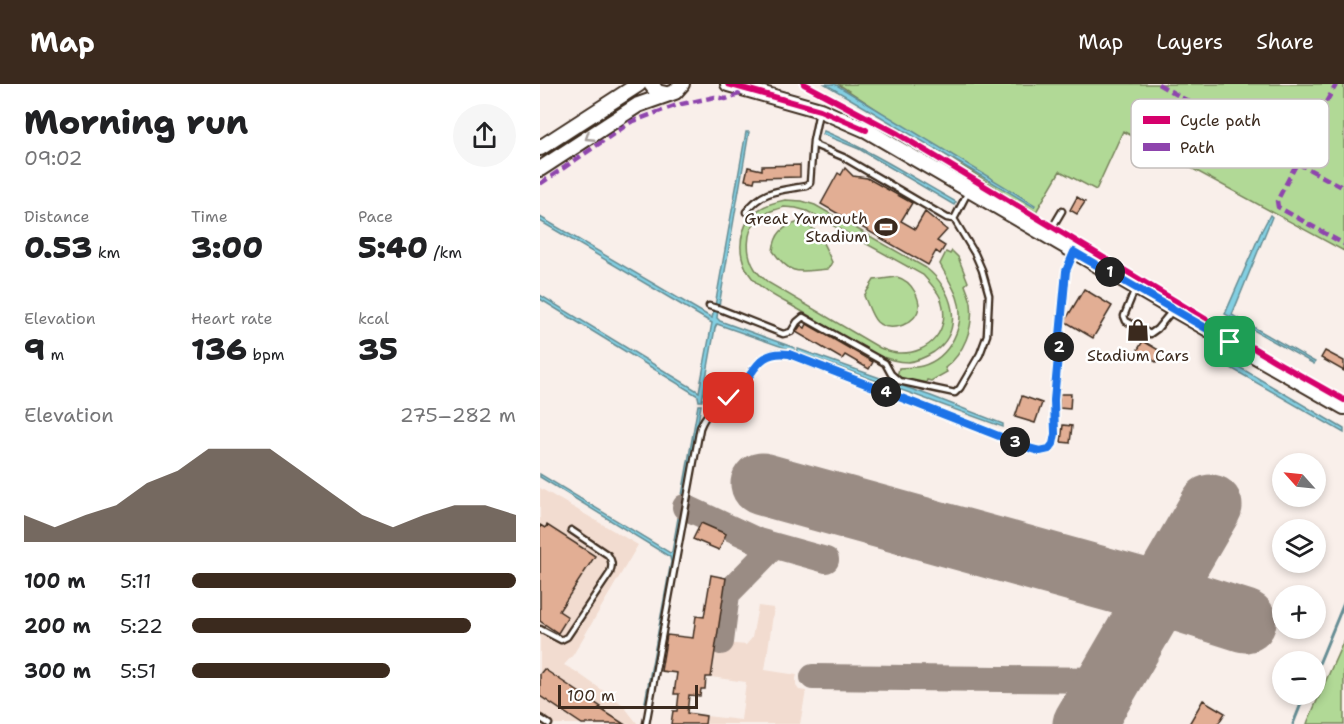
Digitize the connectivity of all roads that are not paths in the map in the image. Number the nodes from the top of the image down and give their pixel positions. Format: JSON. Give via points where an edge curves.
{"nodes":[{"id":1,"x":639,"y":84,"type":"edge"},
{"id":2,"x":651,"y":84,"type":"edge"},
{"id":3,"x":682,"y":84,"type":"edge"},
{"id":4,"x":728,"y":84,"type":"edge"},
{"id":5,"x":666,"y":94,"type":"junction"},
{"id":6,"x":820,"y":110,"type":"junction"},
{"id":7,"x":813,"y":141,"type":"junction"},
{"id":8,"x":540,"y":148,"type":"edge"},
{"id":9,"x":540,"y":169,"type":"edge"},
{"id":10,"x":969,"y":190,"type":"junction"},
{"id":11,"x":1062,"y":211,"type":"dead end"},
{"id":12,"x":746,"y":212,"type":"dead end"},
{"id":13,"x":954,"y":219,"type":"junction"},
{"id":14,"x":1048,"y":235,"type":"junction"},
{"id":15,"x":1074,"y":252,"type":"junction"},
{"id":16,"x":1136,"y":287,"type":"junction"},
{"id":17,"x":709,"y":306,"type":"dead end"},
{"id":18,"x":1173,"y":309,"type":"junction"},
{"id":19,"x":1344,"y":407,"type":"edge"},
{"id":20,"x":571,"y":530,"type":"dead end"},
{"id":21,"x":540,"y":629,"type":"edge"},
{"id":22,"x":540,"y":718,"type":"edge"},
{"id":23,"x":549,"y":724,"type":"edge"},
{"id":24,"x":646,"y":724,"type":"edge"}],
"edges":[{"from":1,"to":8,"type":"main road"},
{"from":2,"to":5,"type":"main road","via":[[657,92]]},
{"from":3,"to":5,"type":"main road","via":[[675,92]]},
{"from":4,"to":6,"type":"main road"},
{"from":5,"to":9,"type":"main road","one_way":true,"via":[[638,105]]},
{"from":6,"to":7,"type":"lane"},
{"from":6,"to":10,"type":"main road","via":[[866,130]]},
{"from":7,"to":12,"type":"lane","via":[[810,183],[769,192]]},
{"from":7,"to":13,"type":"lane"},
{"from":10,"to":13,"type":"lane"},
{"from":10,"to":14,"type":"main road"},
{"from":11,"to":14,"type":"lane"},
{"from":13,"to":17,"type":"lane","via":[[975,254],[989,295],[987,335],[980,354],[955,393],[899,381],[885,363],[804,317],[791,332],[783,334]]},
{"from":14,"to":15,"type":"main road"},
{"from":15,"to":16,"type":"main road"},
{"from":15,"to":24,"type":"lane","via":[[1066,271],[1054,400],[1055,434],[1049,449],[1032,449],[779,352],[762,361],[740,389],[709,412],[700,428]]},
{"from":16,"to":18,"type":"main road"},
{"from":16,"to":18,"type":"lane","via":[[1124,316],[1126,321],[1150,334]]},
{"from":18,"to":19,"type":"main road"},
{"from":20,"to":21,"type":"lane","via":[[608,555],[612,560],[610,573],[567,637],[561,640]]},
{"from":22,"to":23,"type":"lane"}]}
